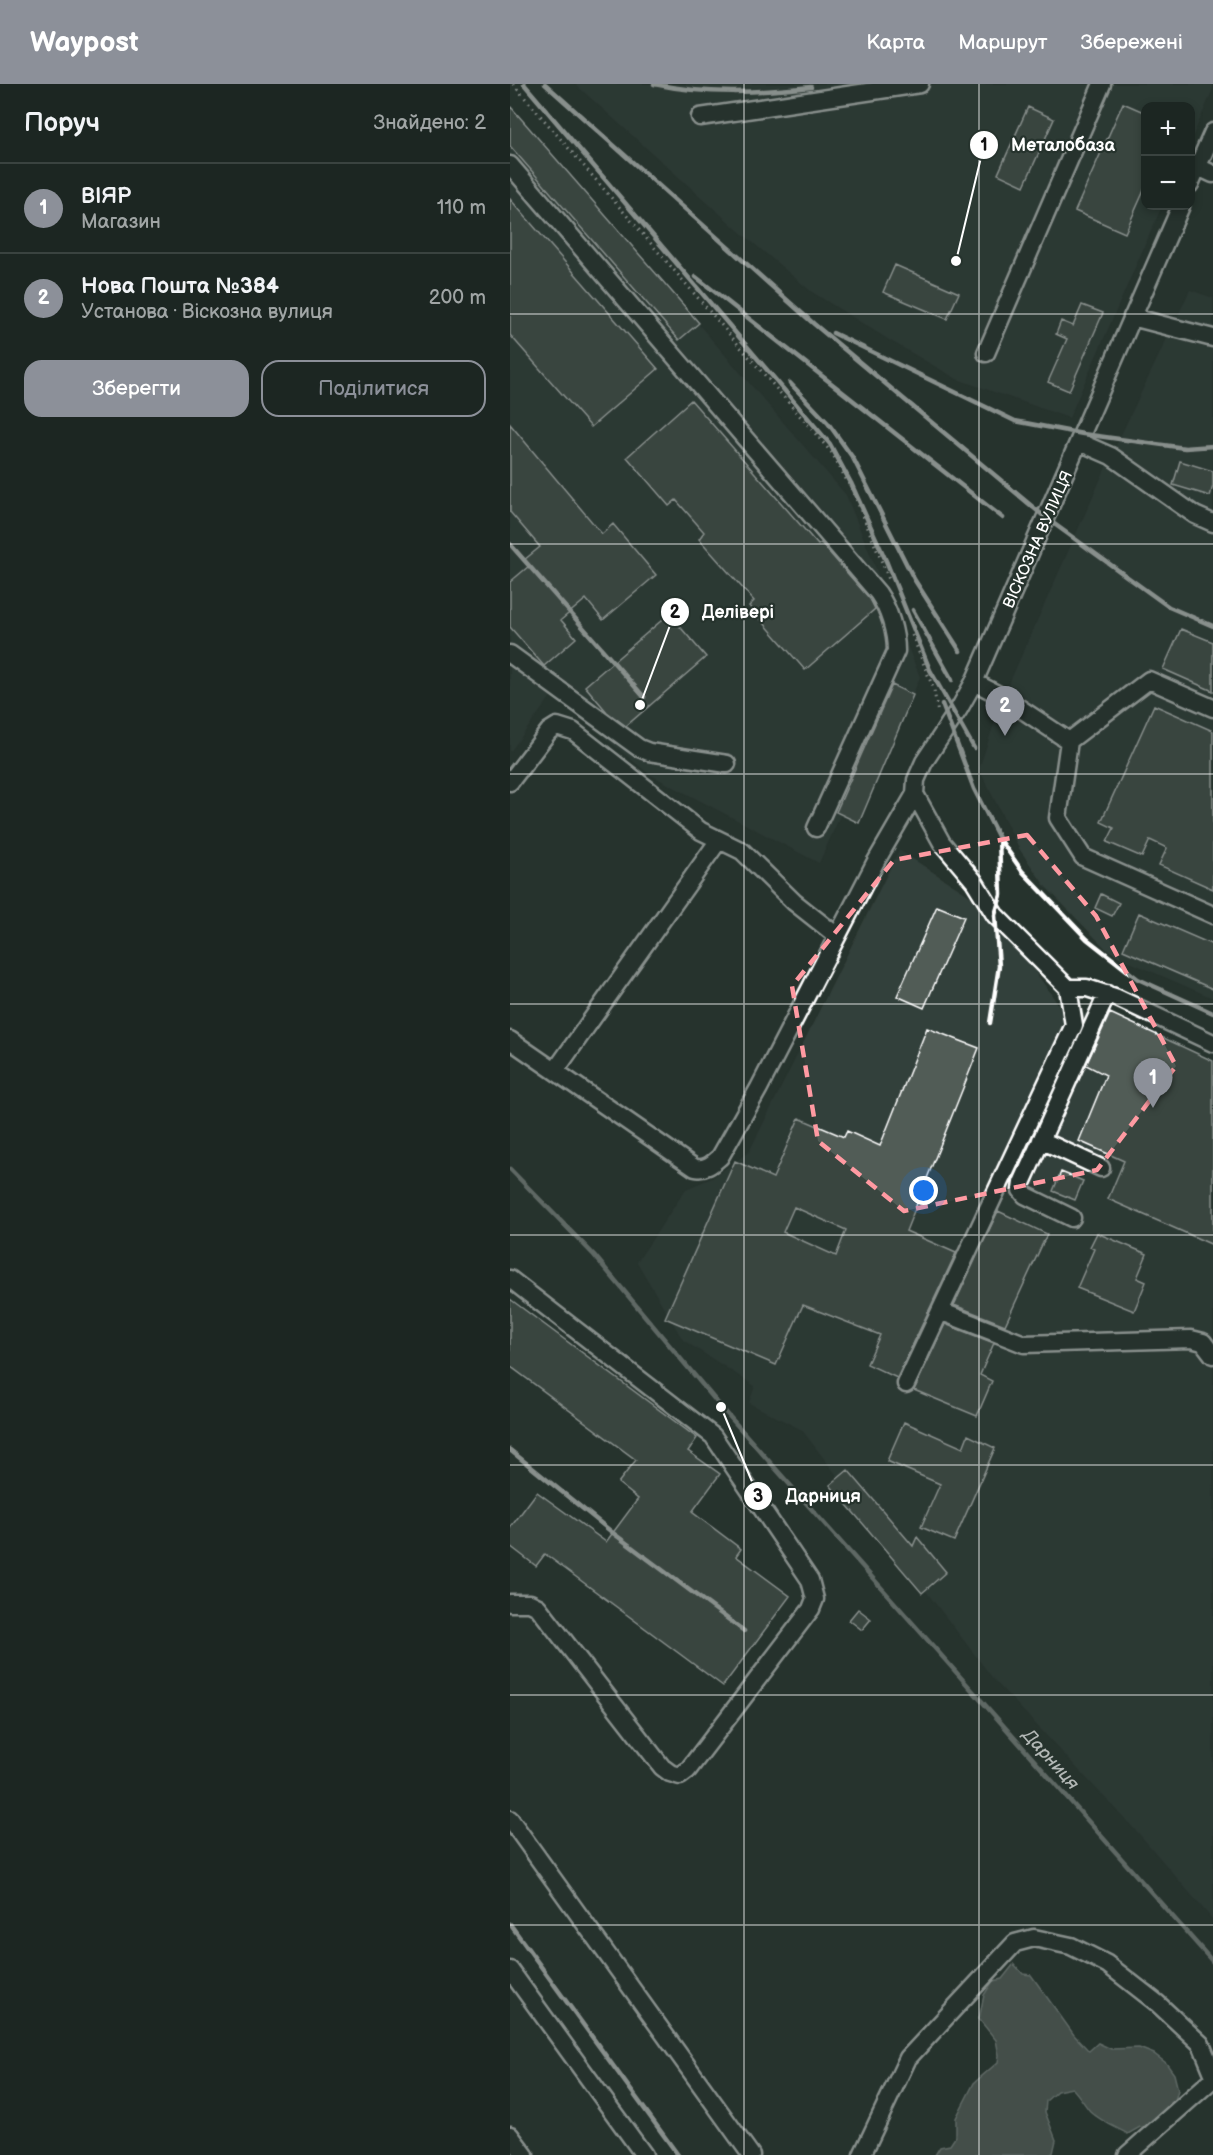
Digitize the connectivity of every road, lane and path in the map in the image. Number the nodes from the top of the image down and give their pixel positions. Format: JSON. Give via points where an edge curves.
{"nodes":[{"id":1,"x":513,"y":84,"type":"edge"},
{"id":2,"x":920,"y":84,"type":"edge"},
{"id":3,"x":1102,"y":84,"type":"edge"},
{"id":4,"x":700,"y":117,"type":"dead end"},
{"id":5,"x":1213,"y":132,"type":"edge"},
{"id":6,"x":510,"y":165,"type":"edge"},
{"id":7,"x":1205,"y":171,"type":"edge"},
{"id":8,"x":1179,"y":210,"type":"edge"},
{"id":9,"x":1132,"y":317,"type":"junction"},
{"id":10,"x":1213,"y":338,"type":"edge"},
{"id":11,"x":986,"y":353,"type":"dead end"},
{"id":12,"x":1080,"y":442,"type":"junction"},
{"id":13,"x":1213,"y":523,"type":"edge"},
{"id":14,"x":894,"y":592,"type":"dead end"},
{"id":15,"x":912,"y":635,"type":"dead end"},
{"id":16,"x":510,"y":654,"type":"edge"},
{"id":17,"x":974,"y":682,"type":"junction"},
{"id":18,"x":1213,"y":708,"type":"edge"},
{"id":19,"x":942,"y":733,"type":"junction"},
{"id":20,"x":1069,"y":741,"type":"junction"},
{"id":21,"x":727,"y":764,"type":"dead end"},
{"id":22,"x":510,"y":782,"type":"edge"},
{"id":23,"x":915,"y":794,"type":"junction"},
{"id":24,"x":816,"y":828,"type":"dead end"},
{"id":25,"x":719,"y":840,"type":"junction"},
{"id":26,"x":1213,"y":915,"type":"edge"},
{"id":27,"x":837,"y":936,"type":"junction"},
{"id":28,"x":1068,"y":988,"type":"junction"},
{"id":29,"x":1107,"y":994,"type":"junction"},
{"id":30,"x":510,"y":1040,"type":"edge"},
{"id":31,"x":1213,"y":1043,"type":"edge"},
{"id":32,"x":555,"y":1071,"type":"junction"},
{"id":33,"x":1041,"y":1140,"type":"junction"},
{"id":34,"x":1101,"y":1168,"type":"dead end"},
{"id":35,"x":1072,"y":1218,"type":"dead end"},
{"id":36,"x":510,"y":1279,"type":"edge"},
{"id":37,"x":940,"y":1311,"type":"junction"},
{"id":38,"x":1213,"y":1355,"type":"edge"},
{"id":39,"x":906,"y":1384,"type":"dead end"},
{"id":40,"x":510,"y":1603,"type":"edge"},
{"id":41,"x":510,"y":1819,"type":"edge"},
{"id":42,"x":510,"y":1970,"type":"edge"},
{"id":43,"x":1213,"y":2073,"type":"edge"},
{"id":44,"x":1213,"y":2079,"type":"edge"},
{"id":45,"x":510,"y":2135,"type":"edge"},
{"id":46,"x":525,"y":2155,"type":"edge"},
{"id":47,"x":644,"y":2155,"type":"edge"},
{"id":48,"x":751,"y":2155,"type":"edge"},
{"id":49,"x":862,"y":2155,"type":"edge"},
{"id":50,"x":1127,"y":2155,"type":"edge"}],
"edges":[{"from":1,"to":14,"type":"path","via":[[832,453],[854,494]]},
{"from":2,"to":4,"type":"street"},
{"from":3,"to":11,"type":"street"},
{"from":5,"to":7,"type":"street"},
{"from":6,"to":24,"type":"street","via":[[885,604],[896,651]]},
{"from":8,"to":9,"type":"street","name":"ВІСКОЗНА ВУЛИЦЯ"},
{"from":9,"to":10,"type":"street"},
{"from":9,"to":12,"type":"street","name":"ВІСКОЗНА ВУЛИЦЯ"},
{"from":12,"to":13,"type":"street","via":[[1111,456],[1195,515]]},
{"from":12,"to":17,"type":"street","name":"ВІСКОЗНА ВУЛИЦЯ"},
{"from":15,"to":19,"type":"path","via":[[934,690]]},
{"from":16,"to":21,"type":"street","via":[[639,748]]},
{"from":17,"to":19,"type":"street","name":"ВІСКОЗНА ВУЛИЦЯ"},
{"from":17,"to":20,"type":"street"},
{"from":18,"to":20,"type":"street","via":[[1149,680]]},
{"from":19,"to":23,"type":"street","name":"ВІСКОЗНА ВУЛИЦЯ","via":[[916,780]]},
{"from":20,"to":26,"type":"street","via":[[1058,818],[1083,857]]},
{"from":22,"to":25,"type":"street","via":[[549,731],[557,726],[565,728],[701,831]]},
{"from":23,"to":27,"type":"street","name":"ВІСКОЗНА ВУЛИЦЯ"},
{"from":23,"to":28,"type":"street","via":[[942,843],[974,881],[995,915]]},
{"from":25,"to":27,"type":"street","via":[[742,851],[794,902]]},
{"from":25,"to":32,"type":"street"},
{"from":27,"to":32,"type":"street","name":"ВІСКОЗНА ВУЛИЦЯ","via":[[720,1157],[702,1169],[695,1168]]},
{"from":28,"to":29,"type":"street"},
{"from":28,"to":37,"type":"street","via":[[1074,1025]]},
{"from":29,"to":31,"type":"street"},
{"from":29,"to":33,"type":"street"},
{"from":30,"to":32,"type":"street"},
{"from":33,"to":34,"type":"street"},
{"from":33,"to":35,"type":"street","via":[[1021,1190],[1030,1199]]},
{"from":36,"to":40,"type":"street","via":[[713,1436],[810,1580],[815,1599],[680,1776],[662,1767],[538,1607]]},
{"from":37,"to":38,"type":"street","via":[[1024,1344],[1191,1339],[1203,1342]]},
{"from":37,"to":39,"type":"street"},
{"from":41,"to":48,"type":"street"},
{"from":42,"to":47,"type":"street"},
{"from":43,"to":49,"type":"street","via":[[1201,2044],[1107,1964],[1071,1946],[1034,1938],[1015,1943],[908,2058]]},
{"from":44,"to":50,"type":"street"},
{"from":45,"to":46,"type":"street"}]}
